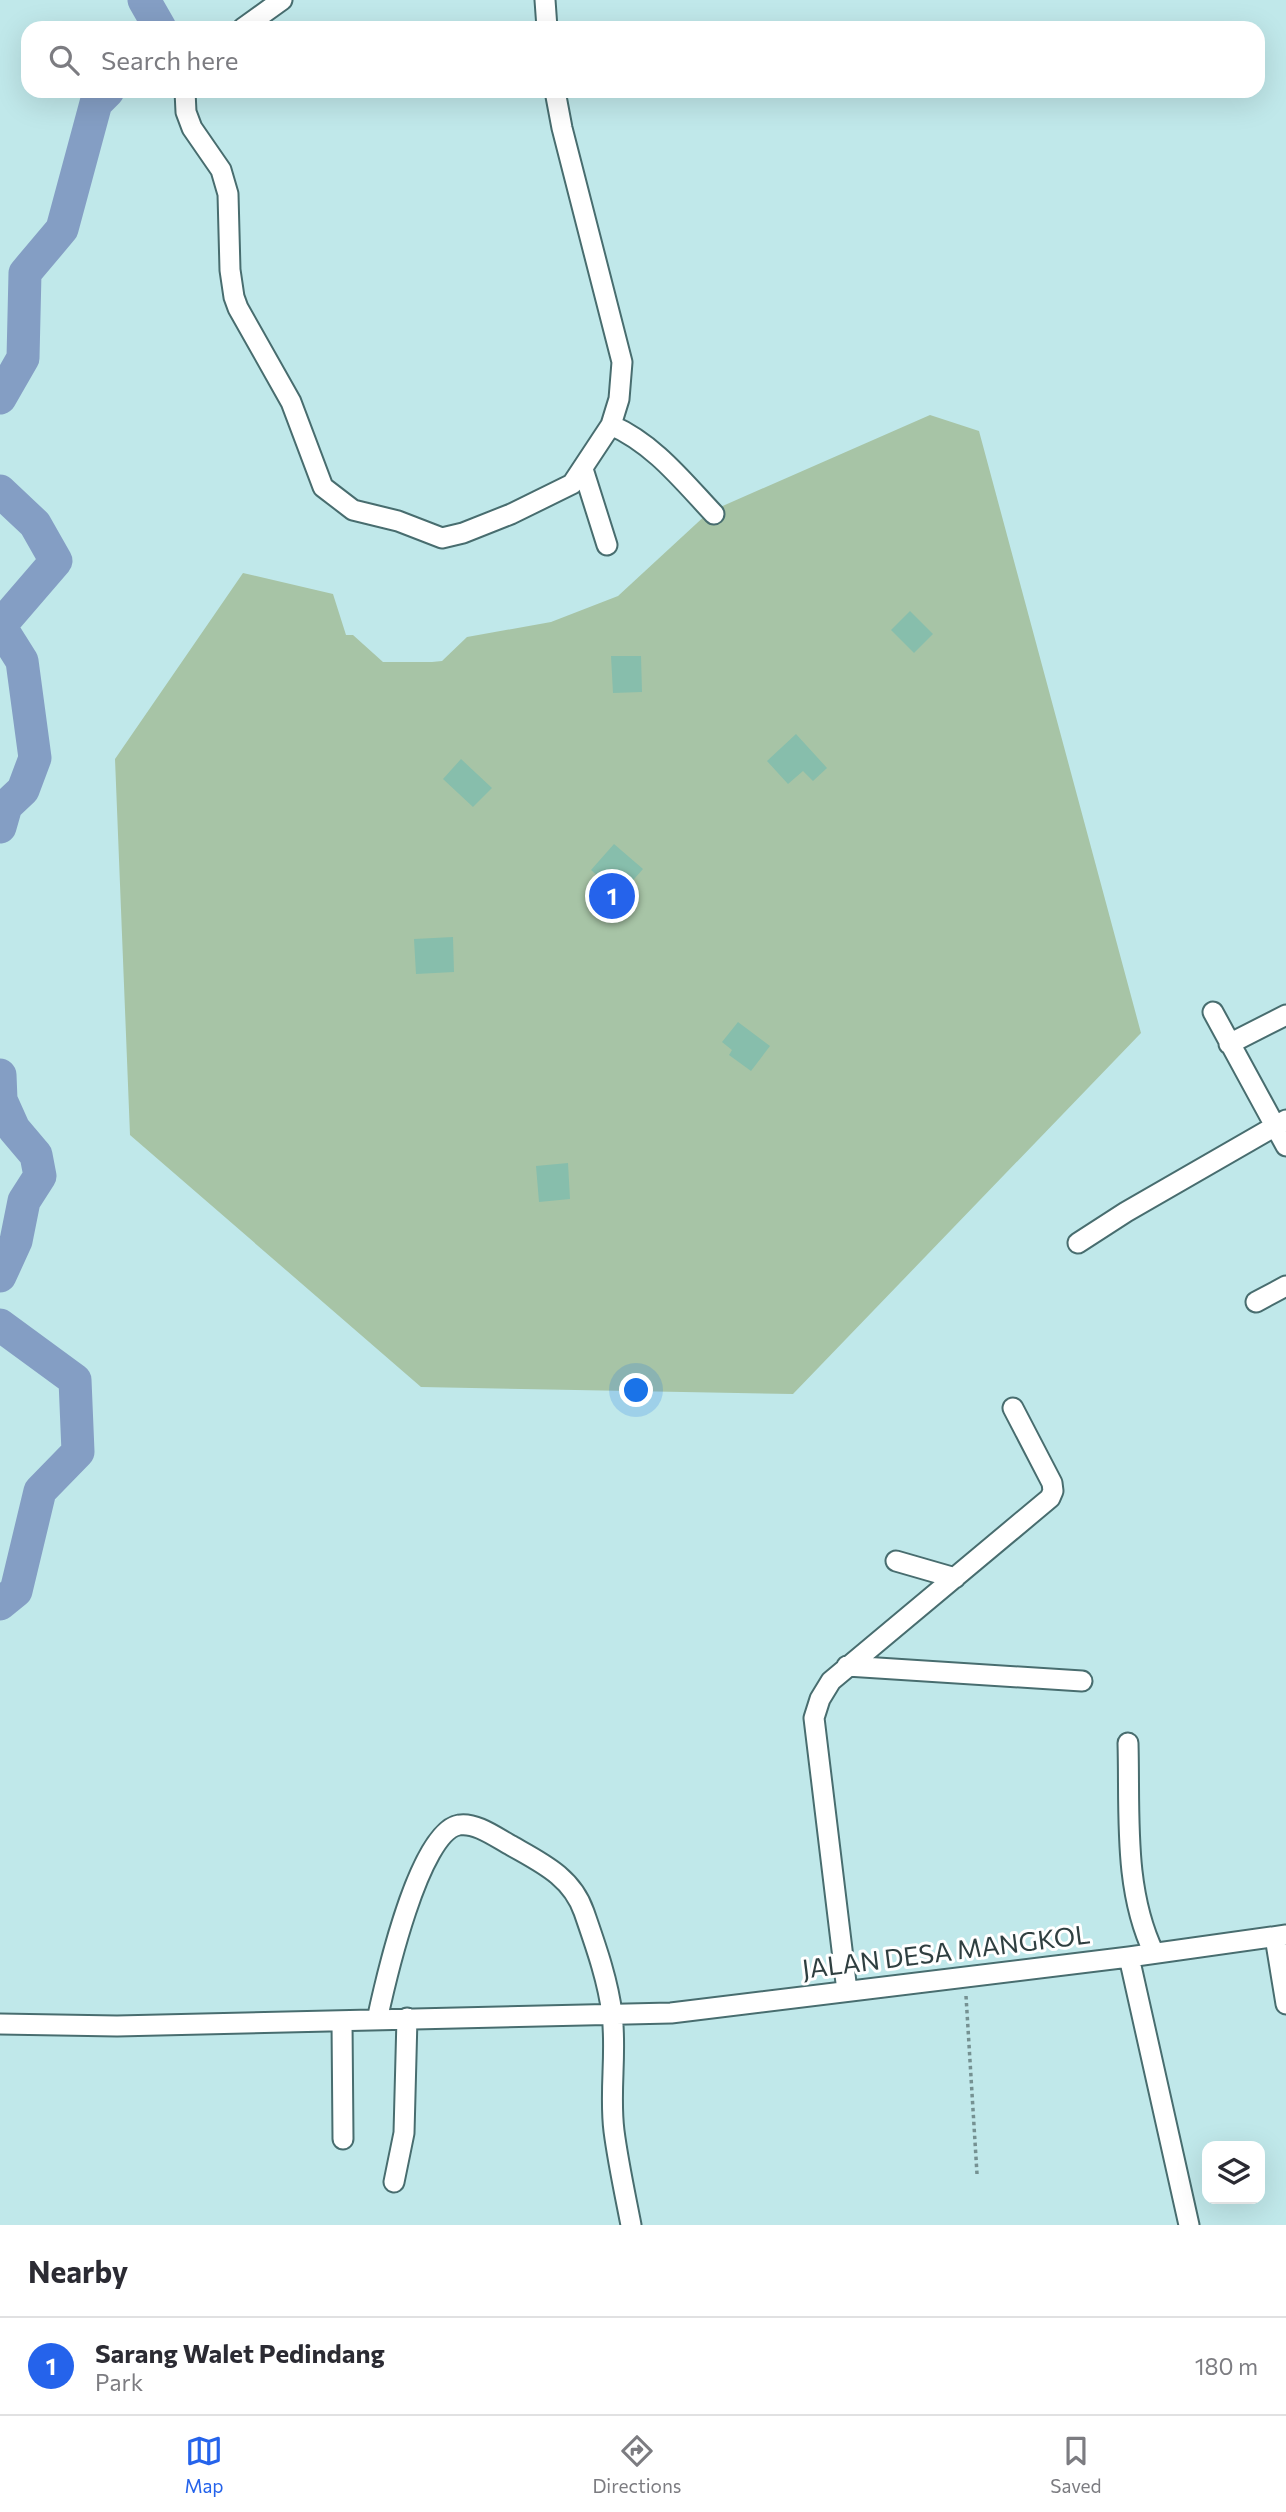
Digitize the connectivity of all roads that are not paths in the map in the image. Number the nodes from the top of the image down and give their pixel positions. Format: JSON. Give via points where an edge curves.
{"nodes":[{"id":1,"x":282,"y":0,"type":"edge"},
{"id":2,"x":545,"y":0,"type":"edge"},
{"id":3,"x":253,"y":21,"type":"edge"},
{"id":4,"x":546,"y":21,"type":"edge"},
{"id":5,"x":185,"y":98,"type":"edge"},
{"id":6,"x":556,"y":98,"type":"edge"},
{"id":7,"x":611,"y":425,"type":"junction"},
{"id":8,"x":583,"y":470,"type":"junction"},
{"id":9,"x":714,"y":513,"type":"dead end"},
{"id":10,"x":607,"y":545,"type":"dead end"},
{"id":11,"x":1213,"y":1012,"type":"dead end"},
{"id":12,"x":1286,"y":1015,"type":"edge"},
{"id":13,"x":1229,"y":1044,"type":"junction"},
{"id":14,"x":1280,"y":1123,"type":"edge"},
{"id":15,"x":1286,"y":1146,"type":"edge"},
{"id":16,"x":1079,"y":1243,"type":"dead end"},
{"id":17,"x":1286,"y":1286,"type":"edge"},
{"id":18,"x":1256,"y":1302,"type":"dead end"},
{"id":19,"x":1013,"y":1408,"type":"dead end"},
{"id":20,"x":896,"y":1560,"type":"dead end"},
{"id":21,"x":956,"y":1578,"type":"junction"},
{"id":22,"x":847,"y":1666,"type":"junction"},
{"id":23,"x":1082,"y":1681,"type":"dead end"},
{"id":24,"x":1128,"y":1743,"type":"dead end"},
{"id":25,"x":1281,"y":1936,"type":"edge"},
{"id":26,"x":1154,"y":1953,"type":"junction"},
{"id":27,"x":1129,"y":1957,"type":"junction"},
{"id":28,"x":848,"y":1991,"type":"junction"},
{"id":29,"x":1286,"y":2004,"type":"edge"},
{"id":30,"x":612,"y":2013,"type":"junction"},
{"id":31,"x":407,"y":2018,"type":"junction"},
{"id":32,"x":377,"y":2020,"type":"junction"},
{"id":33,"x":342,"y":2021,"type":"junction"},
{"id":34,"x":0,"y":2024,"type":"edge"},
{"id":35,"x":343,"y":2138,"type":"dead end"},
{"id":36,"x":394,"y":2182,"type":"dead end"},
{"id":37,"x":631,"y":2225,"type":"edge"},
{"id":38,"x":1189,"y":2225,"type":"edge"}],
"edges":[{"from":1,"to":3,"type":"street"},
{"from":2,"to":4,"type":"street"},
{"from":5,"to":8,"type":"street","via":[[192,128],[220,170],[228,194],[234,297],[291,402],[323,487],[353,510],[442,538],[539,502],[572,484]]},
{"from":6,"to":7,"type":"street","via":[[622,362]]},
{"from":7,"to":8,"type":"street"},
{"from":7,"to":9,"type":"street","via":[[663,460]]},
{"from":8,"to":10,"type":"street"},
{"from":11,"to":13,"type":"street"},
{"from":12,"to":13,"type":"street"},
{"from":13,"to":14,"type":"street"},
{"from":14,"to":15,"type":"street"},
{"from":14,"to":16,"type":"street"},
{"from":17,"to":18,"type":"street"},
{"from":19,"to":21,"type":"street","via":[[1053,1491]]},
{"from":20,"to":21,"type":"street"},
{"from":21,"to":22,"type":"street"},
{"from":22,"to":23,"type":"street"},
{"from":22,"to":28,"type":"street","via":[[831,1681],[814,1718]]},
{"from":24,"to":26,"type":"street","via":[[1137,1909]]},
{"from":25,"to":26,"type":"street","name":"JALAN DESA MANGKOL"},
{"from":25,"to":29,"type":"street"},
{"from":26,"to":27,"type":"street","name":"JALAN DESA MANGKOL"},
{"from":27,"to":28,"type":"street","name":"JALAN DESA MANGKOL"},
{"from":27,"to":38,"type":"street"},
{"from":28,"to":30,"type":"street","name":"JALAN DESA MANGKOL","via":[[671,2013]]},
{"from":30,"to":31,"type":"street","name":"JALAN DESA MANGKOL"},
{"from":30,"to":32,"type":"street","via":[[575,1891],[545,1864],[476,1827],[461,1824],[447,1828],[436,1843],[408,1901]]},
{"from":30,"to":37,"type":"street","via":[[614,2130]]},
{"from":31,"to":32,"type":"street","name":"JALAN DESA MANGKOL"},
{"from":31,"to":36,"type":"street","via":[[404,2133]]},
{"from":32,"to":33,"type":"street","name":"JALAN DESA MANGKOL"},
{"from":33,"to":34,"type":"street","name":"JALAN DESA MANGKOL"},
{"from":33,"to":35,"type":"street"}]}
